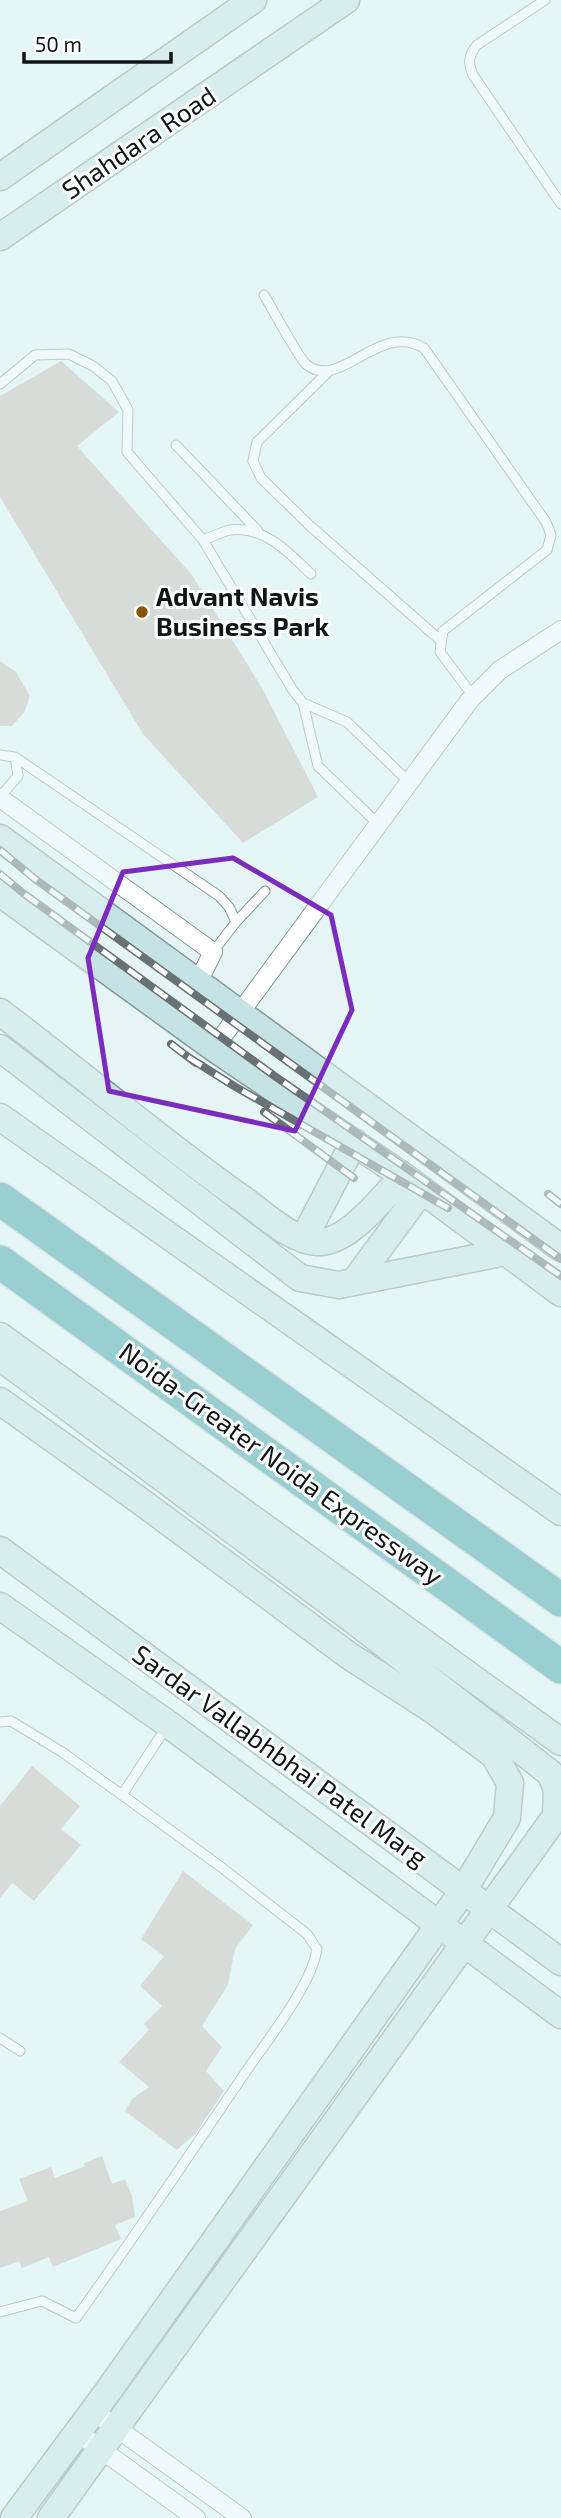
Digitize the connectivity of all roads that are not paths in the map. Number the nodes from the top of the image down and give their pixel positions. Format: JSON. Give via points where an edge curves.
{"nodes":[{"id":1,"x":253,"y":0,"type":"edge"},
{"id":2,"x":346,"y":0,"type":"edge"},
{"id":3,"x":545,"y":0,"type":"edge"},
{"id":4,"x":0,"y":177,"type":"edge"},
{"id":5,"x":561,"y":204,"type":"edge"},
{"id":6,"x":0,"y":237,"type":"edge"},
{"id":7,"x":264,"y":296,"type":"dead end"},
{"id":8,"x":329,"y":372,"type":"junction"},
{"id":9,"x":0,"y":384,"type":"edge"},
{"id":10,"x":176,"y":445,"type":"dead end"},
{"id":11,"x":258,"y":531,"type":"junction"},
{"id":12,"x":203,"y":540,"type":"junction"},
{"id":13,"x":311,"y":574,"type":"dead end"},
{"id":14,"x":561,"y":630,"type":"edge"},
{"id":15,"x":440,"y":640,"type":"junction"},
{"id":16,"x":473,"y":696,"type":"junction"},
{"id":17,"x":303,"y":703,"type":"junction"},
{"id":18,"x":0,"y":755,"type":"edge"},
{"id":19,"x":15,"y":757,"type":"junction"},
{"id":20,"x":409,"y":782,"type":"junction"},
{"id":21,"x":0,"y":798,"type":"edge"},
{"id":22,"x":378,"y":824,"type":"junction"},
{"id":23,"x":0,"y":838,"type":"edge"},
{"id":24,"x":265,"y":891,"type":"dead end"},
{"id":25,"x":0,"y":893,"type":"edge"},
{"id":26,"x":236,"y":922,"type":"junction"},
{"id":27,"x":213,"y":952,"type":"junction"},
{"id":28,"x":198,"y":982,"type":"junction"},
{"id":29,"x":0,"y":1012,"type":"edge"},
{"id":30,"x":240,"y":1012,"type":"junction"},
{"id":31,"x":0,"y":1048,"type":"edge"},
{"id":32,"x":214,"y":1048,"type":"junction"},
{"id":33,"x":0,"y":1117,"type":"edge"},
{"id":34,"x":354,"y":1142,"type":"junction"},
{"id":35,"x":413,"y":1183,"type":"junction"},
{"id":36,"x":0,"y":1199,"type":"edge"},
{"id":37,"x":304,"y":1238,"type":"junction"},
{"id":38,"x":561,"y":1247,"type":"edge"},
{"id":39,"x":506,"y":1252,"type":"junction"},
{"id":40,"x":0,"y":1262,"type":"edge"},
{"id":41,"x":354,"y":1283,"type":"junction"},
{"id":42,"x":561,"y":1293,"type":"edge"},
{"id":43,"x":0,"y":1336,"type":"edge"},
{"id":44,"x":0,"y":1357,"type":"edge"},
{"id":45,"x":0,"y":1401,"type":"edge"},
{"id":46,"x":561,"y":1511,"type":"edge"},
{"id":47,"x":0,"y":1550,"type":"edge"},
{"id":48,"x":561,"y":1600,"type":"edge"},
{"id":49,"x":0,"y":1605,"type":"edge"},
{"id":50,"x":561,"y":1667,"type":"edge"},
{"id":51,"x":0,"y":1722,"type":"edge"},
{"id":52,"x":168,"y":1724,"type":"junction"},
{"id":53,"x":561,"y":1742,"type":"edge"},
{"id":54,"x":122,"y":1795,"type":"junction"},
{"id":55,"x":559,"y":1828,"type":"edge"},
{"id":56,"x":463,"y":1891,"type":"junction"},
{"id":57,"x":488,"y":1909,"type":"junction"},
{"id":58,"x":438,"y":1924,"type":"junction"},
{"id":59,"x":463,"y":1943,"type":"junction"},
{"id":60,"x":561,"y":1962,"type":"edge"},
{"id":61,"x":561,"y":2015,"type":"edge"},
{"id":62,"x":0,"y":2038,"type":"edge"},
{"id":63,"x":20,"y":2051,"type":"dead end"},
{"id":64,"x":0,"y":2312,"type":"edge"},
{"id":65,"x":93,"y":2411,"type":"junction"},
{"id":66,"x":77,"y":2432,"type":"junction"},
{"id":67,"x":108,"y":2438,"type":"junction"},
{"id":68,"x":13,"y":2518,"type":"edge"},
{"id":69,"x":51,"y":2518,"type":"edge"},
{"id":70,"x":196,"y":2518,"type":"edge"},
{"id":71,"x":242,"y":2518,"type":"edge"}],
"edges":[{"from":1,"to":4,"type":"street","name":"Shahdara Road"},
{"from":2,"to":6,"type":"street","name":"Shahdara Road"},
{"from":3,"to":5,"type":"lane","via":[[477,45],[468,64]]},
{"from":7,"to":8,"type":"lane","via":[[306,365]]},
{"from":8,"to":15,"type":"lane","via":[[257,442],[253,461],[261,478],[299,515]]},
{"from":8,"to":15,"type":"lane","via":[[394,342],[424,348],[546,522],[551,535],[547,550],[451,625]]},
{"from":9,"to":12,"type":"lane","via":[[35,355],[69,355],[93,366],[112,381],[128,410],[127,452]]},
{"from":10,"to":11,"type":"lane"},
{"from":11,"to":12,"type":"lane","via":[[229,530]]},
{"from":11,"to":13,"type":"lane"},
{"from":12,"to":17,"type":"lane"},
{"from":14,"to":16,"type":"street","via":[[500,670]]},
{"from":15,"to":16,"type":"lane","via":[[440,652]]},
{"from":16,"to":20,"type":"street"},
{"from":17,"to":20,"type":"lane","via":[[347,722]]},
{"from":17,"to":22,"type":"lane","via":[[317,766]]},
{"from":18,"to":19,"type":"lane"},
{"from":19,"to":21,"type":"lane","via":[[18,776]]},
{"from":19,"to":26,"type":"lane","via":[[219,896]]},
{"from":20,"to":22,"type":"street"},
{"from":21,"to":27,"type":"street"},
{"from":22,"to":30,"type":"street"},
{"from":23,"to":28,"type":"street"},
{"from":24,"to":26,"type":"lane"},
{"from":25,"to":32,"type":"street"},
{"from":26,"to":27,"type":"lane"},
{"from":27,"to":28,"type":"street"},
{"from":28,"to":30,"type":"street"},
{"from":29,"to":37,"type":"street","via":[[207,1174]]},
{"from":30,"to":32,"type":"street"},
{"from":30,"to":38,"type":"street"},
{"from":31,"to":41,"type":"street","via":[[300,1278]]},
{"from":32,"to":34,"type":"street"},
{"from":33,"to":46,"type":"street"},
{"from":34,"to":35,"type":"street"},
{"from":34,"to":37,"type":"street"},
{"from":35,"to":37,"type":"street","via":[[337,1237],[318,1242]]},
{"from":35,"to":39,"type":"street"},
{"from":35,"to":41,"type":"street"},
{"from":36,"to":48,"type":"highway","name":"Noida-Greater Noida Expressway"},
{"from":39,"to":41,"type":"street"},
{"from":39,"to":42,"type":"street"},
{"from":40,"to":50,"type":"highway","name":"Noida-Greater Noida Expressway"},
{"from":43,"to":53,"type":"street"},
{"from":44,"to":55,"type":"street","via":[[550,1773],[557,1789]]},
{"from":45,"to":56,"type":"street","via":[[348,1655],[494,1755],[510,1783],[507,1818]]},
{"from":47,"to":56,"type":"street","name":"Sardar Vallabhbhai Patel Marg"},
{"from":49,"to":52,"type":"street","name":"Sardar Vallabhbhai Patel Marg"},
{"from":51,"to":54,"type":"lane","via":[[11,1721]]},
{"from":52,"to":54,"type":"lane"},
{"from":52,"to":58,"type":"street","name":"Sardar Vallabhbhai Patel Marg"},
{"from":54,"to":64,"type":"lane","via":[[307,1934],[317,1950],[315,1961],[288,2009],[76,2318],[42,2301]]},
{"from":55,"to":57,"type":"street"},
{"from":56,"to":57,"type":"street","name":"Sardar Vallabhbhai Patel Marg"},
{"from":56,"to":58,"type":"street"},
{"from":57,"to":59,"type":"street"},
{"from":57,"to":60,"type":"street","name":"Sardar Vallabhbhai Patel Marg"},
{"from":58,"to":59,"type":"street","name":"Sardar Vallabhbhai Patel Marg"},
{"from":58,"to":65,"type":"street"},
{"from":59,"to":61,"type":"street","name":"Sardar Vallabhbhai Patel Marg"},
{"from":59,"to":67,"type":"street"},
{"from":62,"to":63,"type":"lane"},
{"from":65,"to":66,"type":"street"},
{"from":65,"to":67,"type":"street"},
{"from":66,"to":67,"type":"street"},
{"from":66,"to":68,"type":"street"},
{"from":67,"to":69,"type":"street"},
{"from":67,"to":70,"type":"street"},
{"from":67,"to":71,"type":"street"}]}
